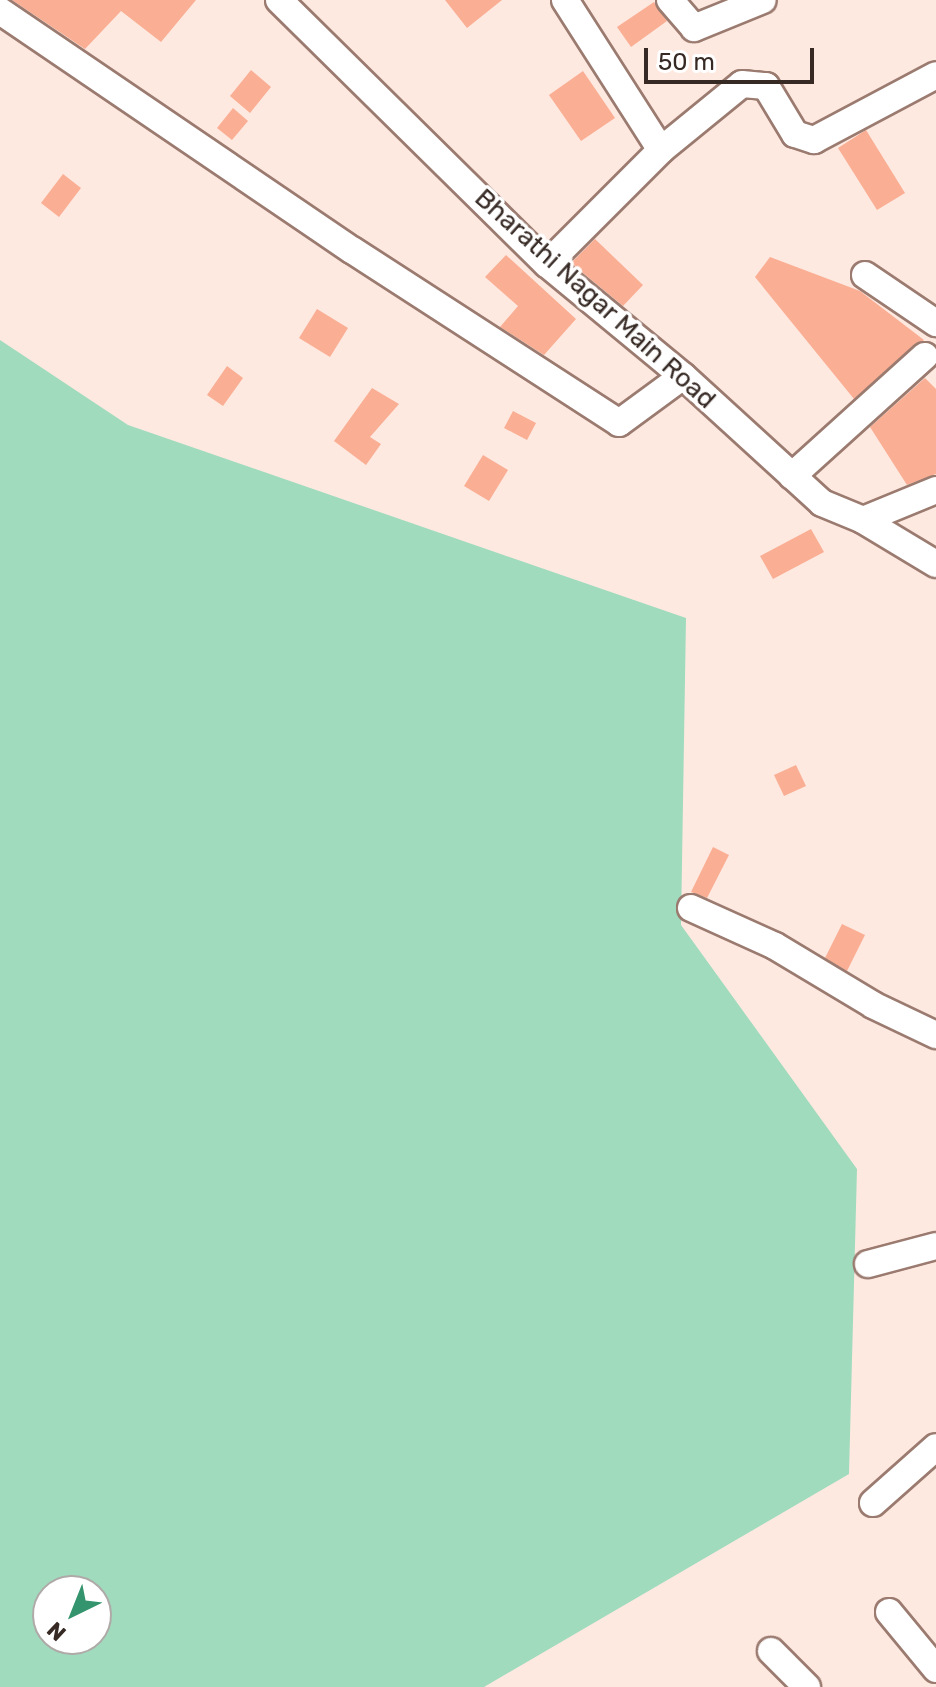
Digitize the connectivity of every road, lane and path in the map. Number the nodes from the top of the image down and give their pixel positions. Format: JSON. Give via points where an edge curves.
{"nodes":[{"id":1,"x":279,"y":0,"type":"edge"},
{"id":2,"x":565,"y":0,"type":"edge"},
{"id":3,"x":670,"y":0,"type":"edge"},
{"id":4,"x":763,"y":0,"type":"edge"},
{"id":5,"x":0,"y":11,"type":"edge"},
{"id":6,"x":936,"y":75,"type":"edge"},
{"id":7,"x":661,"y":150,"type":"junction"},
{"id":8,"x":547,"y":264,"type":"junction"},
{"id":9,"x":865,"y":275,"type":"dead end"},
{"id":10,"x":936,"y":323,"type":"edge"},
{"id":11,"x":925,"y":356,"type":"dead end"},
{"id":12,"x":683,"y":376,"type":"junction"},
{"id":13,"x":792,"y":476,"type":"junction"},
{"id":14,"x":936,"y":490,"type":"edge"},
{"id":15,"x":863,"y":520,"type":"junction"},
{"id":16,"x":936,"y":564,"type":"edge"},
{"id":17,"x":691,"y":908,"type":"dead end"},
{"id":18,"x":936,"y":1035,"type":"edge"},
{"id":19,"x":936,"y":1246,"type":"edge"},
{"id":20,"x":868,"y":1264,"type":"dead end"},
{"id":21,"x":936,"y":1447,"type":"edge"},
{"id":22,"x":873,"y":1503,"type":"dead end"},
{"id":23,"x":889,"y":1612,"type":"dead end"},
{"id":24,"x":771,"y":1651,"type":"dead end"},
{"id":25,"x":931,"y":1651,"type":"edge"},
{"id":26,"x":807,"y":1687,"type":"edge"}],
"edges":[{"from":1,"to":8,"type":"street","name":"Bharathi Nagar Main Road"},
{"from":2,"to":7,"type":"street"},
{"from":3,"to":4,"type":"street","via":[[694,28]]},
{"from":5,"to":12,"type":"street","via":[[619,423]]},
{"from":6,"to":7,"type":"street","via":[[814,140],[795,134],[766,86],[742,84]]},
{"from":7,"to":8,"type":"street"},
{"from":8,"to":12,"type":"street","name":"Bharathi Nagar Main Road"},
{"from":9,"to":10,"type":"street"},
{"from":11,"to":13,"type":"street"},
{"from":12,"to":13,"type":"street","name":"Bharathi Nagar Main Road"},
{"from":13,"to":15,"type":"street","name":"Bharathi Nagar Main Road","via":[[822,503]]},
{"from":14,"to":15,"type":"street"},
{"from":15,"to":16,"type":"street","name":"Bharathi Nagar Main Road"},
{"from":17,"to":18,"type":"street","via":[[775,946],[873,1005]]},
{"from":19,"to":20,"type":"street"},
{"from":21,"to":22,"type":"street"},
{"from":23,"to":25,"type":"street"},
{"from":24,"to":26,"type":"street"}]}
